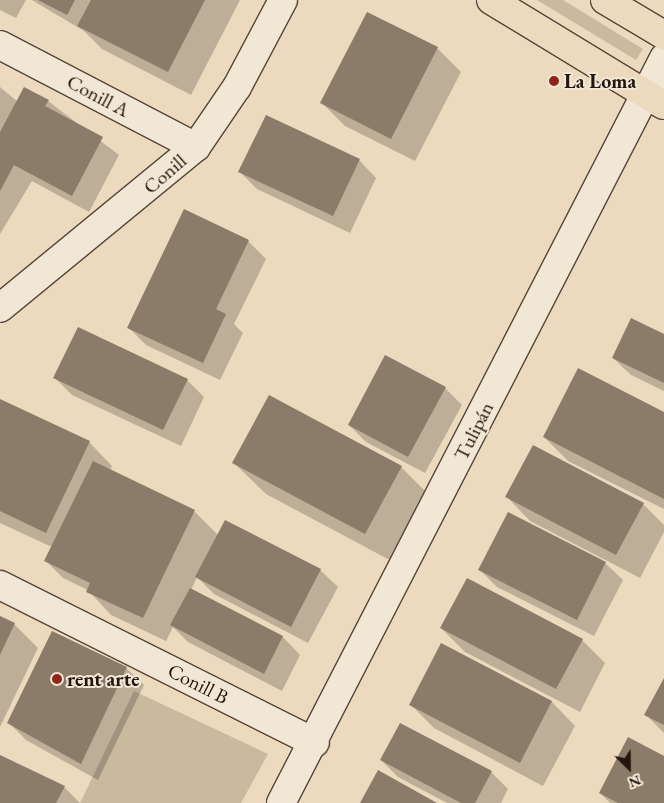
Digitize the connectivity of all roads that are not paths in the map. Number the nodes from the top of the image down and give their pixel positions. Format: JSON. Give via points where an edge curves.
{"nodes":[{"id":1,"x":283,"y":0,"type":"edge"},
{"id":2,"x":491,"y":0,"type":"edge"},
{"id":3,"x":605,"y":0,"type":"edge"},
{"id":4,"x":664,"y":34,"type":"edge"},
{"id":5,"x":0,"y":45,"type":"edge"},
{"id":6,"x":664,"y":58,"type":"edge"},
{"id":7,"x":655,"y":100,"type":"edge"},
{"id":8,"x":196,"y":147,"type":"junction"},
{"id":9,"x":0,"y":308,"type":"edge"},
{"id":10,"x":0,"y":585,"type":"edge"},
{"id":11,"x":315,"y":743,"type":"junction"},
{"id":12,"x":281,"y":803,"type":"edge"}],
"edges":[{"from":1,"to":8,"type":"street","name":"Conill","via":[[237,87]]},
{"from":2,"to":7,"type":"main road"},
{"from":3,"to":4,"type":"main road"},
{"from":5,"to":8,"type":"street","name":"Conill A"},
{"from":6,"to":7,"type":"street","name":"Tulipán"},
{"from":7,"to":11,"type":"street","name":"Tulipán"},
{"from":8,"to":9,"type":"street","name":"Conill"},
{"from":10,"to":11,"type":"street","name":"Conill B"},
{"from":11,"to":12,"type":"street","name":"Tulipán"}]}
